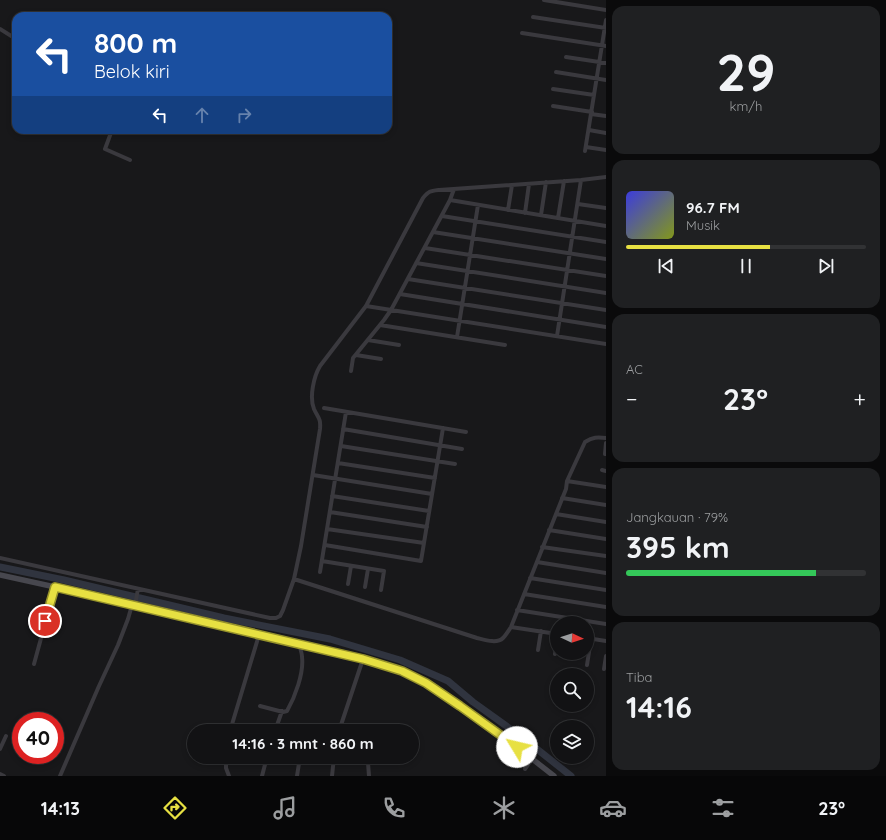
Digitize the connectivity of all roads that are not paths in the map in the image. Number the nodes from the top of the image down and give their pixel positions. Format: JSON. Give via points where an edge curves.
{"nodes":[{"id":1,"x":544,"y":0,"type":"edge"},
{"id":2,"x":606,"y":10,"type":"edge"},
{"id":3,"x":533,"y":17,"type":"dead end"},
{"id":4,"x":606,"y":20,"type":"edge"},
{"id":5,"x":605,"y":28,"type":"edge"},
{"id":6,"x":0,"y":29,"type":"edge"},
{"id":7,"x":522,"y":33,"type":"dead end"},
{"id":8,"x":12,"y":36,"type":"edge"},
{"id":9,"x":604,"y":46,"type":"edge"},
{"id":10,"x":566,"y":56,"type":"dead end"},
{"id":11,"x":600,"y":62,"type":"junction"},
{"id":12,"x":606,"y":63,"type":"edge"},
{"id":13,"x":556,"y":72,"type":"dead end"},
{"id":14,"x":597,"y":79,"type":"junction"},
{"id":15,"x":606,"y":80,"type":"edge"},
{"id":16,"x":554,"y":89,"type":"dead end"},
{"id":17,"x":594,"y":95,"type":"junction"},
{"id":18,"x":553,"y":106,"type":"dead end"},
{"id":19,"x":592,"y":113,"type":"junction"},
{"id":20,"x":606,"y":116,"type":"edge"},
{"id":21,"x":589,"y":130,"type":"junction"},
{"id":22,"x":606,"y":133,"type":"edge"},
{"id":23,"x":111,"y":134,"type":"edge"},
{"id":24,"x":606,"y":150,"type":"edge"},
{"id":25,"x":130,"y":160,"type":"dead end"},
{"id":26,"x":606,"y":177,"type":"edge"},
{"id":27,"x":581,"y":180,"type":"junction"},
{"id":28,"x":564,"y":181,"type":"junction"},
{"id":29,"x":546,"y":182,"type":"junction"},
{"id":30,"x":529,"y":184,"type":"junction"},
{"id":31,"x":512,"y":185,"type":"junction"},
{"id":32,"x":454,"y":189,"type":"junction"},
{"id":33,"x":450,"y":200,"type":"junction"},
{"id":34,"x":578,"y":204,"type":"junction"},
{"id":35,"x":478,"y":205,"type":"junction"},
{"id":36,"x":606,"y":208,"type":"edge"},
{"id":37,"x":508,"y":210,"type":"junction"},
{"id":38,"x":525,"y":213,"type":"junction"},
{"id":39,"x":541,"y":215,"type":"junction"},
{"id":40,"x":442,"y":216,"type":"junction"},
{"id":41,"x":558,"y":218,"type":"junction"},
{"id":42,"x":476,"y":221,"type":"junction"},
{"id":43,"x":575,"y":221,"type":"junction"},
{"id":44,"x":606,"y":226,"type":"edge"},
{"id":45,"x":433,"y":232,"type":"junction"},
{"id":46,"x":572,"y":237,"type":"junction"},
{"id":47,"x":473,"y":238,"type":"junction"},
{"id":48,"x":606,"y":242,"type":"edge"},
{"id":49,"x":425,"y":248,"type":"junction"},
{"id":50,"x":570,"y":254,"type":"junction"},
{"id":51,"x":470,"y":255,"type":"junction"},
{"id":52,"x":606,"y":260,"type":"edge"},
{"id":53,"x":416,"y":263,"type":"junction"},
{"id":54,"x":567,"y":270,"type":"junction"},
{"id":55,"x":468,"y":271,"type":"junction"},
{"id":56,"x":606,"y":276,"type":"edge"},
{"id":57,"x":408,"y":279,"type":"junction"},
{"id":58,"x":565,"y":286,"type":"junction"},
{"id":59,"x":465,"y":288,"type":"junction"},
{"id":60,"x":606,"y":293,"type":"edge"},
{"id":61,"x":400,"y":294,"type":"junction"},
{"id":62,"x":562,"y":303,"type":"junction"},
{"id":63,"x":462,"y":304,"type":"junction"},
{"id":64,"x":366,"y":306,"type":"junction"},
{"id":65,"x":391,"y":310,"type":"junction"},
{"id":66,"x":606,"y":310,"type":"edge"},
{"id":67,"x":560,"y":320,"type":"junction"},
{"id":68,"x":460,"y":321,"type":"junction"},
{"id":69,"x":380,"y":325,"type":"junction"},
{"id":70,"x":606,"y":327,"type":"edge"},
{"id":71,"x":557,"y":336,"type":"junction"},
{"id":72,"x":457,"y":337,"type":"junction"},
{"id":73,"x":368,"y":340,"type":"junction"},
{"id":74,"x":606,"y":344,"type":"edge"},
{"id":75,"x":399,"y":345,"type":"dead end"},
{"id":76,"x":505,"y":345,"type":"dead end"},
{"id":77,"x":356,"y":355,"type":"junction"},
{"id":78,"x":381,"y":359,"type":"dead end"},
{"id":79,"x":351,"y":371,"type":"dead end"},
{"id":80,"x":324,"y":408,"type":"dead end"},
{"id":81,"x":346,"y":412,"type":"junction"},
{"id":82,"x":443,"y":428,"type":"junction"},
{"id":83,"x":343,"y":429,"type":"junction"},
{"id":84,"x":466,"y":432,"type":"dead end"},
{"id":85,"x":606,"y":438,"type":"edge"},
{"id":86,"x":606,"y":443,"type":"edge"},
{"id":87,"x":440,"y":445,"type":"junction"},
{"id":88,"x":341,"y":446,"type":"junction"},
{"id":89,"x":462,"y":449,"type":"dead end"},
{"id":90,"x":606,"y":454,"type":"edge"},
{"id":91,"x":438,"y":461,"type":"junction"},
{"id":92,"x":338,"y":463,"type":"junction"},
{"id":93,"x":455,"y":464,"type":"dead end"},
{"id":94,"x":313,"y":475,"type":"junction"},
{"id":95,"x":435,"y":478,"type":"junction"},
{"id":96,"x":335,"y":479,"type":"junction"},
{"id":97,"x":567,"y":481,"type":"junction"},
{"id":98,"x":606,"y":487,"type":"edge"},
{"id":99,"x":432,"y":494,"type":"junction"},
{"id":100,"x":332,"y":496,"type":"junction"},
{"id":101,"x":562,"y":498,"type":"junction"},
{"id":102,"x":606,"y":505,"type":"edge"},
{"id":103,"x":429,"y":511,"type":"junction"},
{"id":104,"x":330,"y":512,"type":"junction"},
{"id":105,"x":556,"y":514,"type":"junction"},
{"id":106,"x":606,"y":522,"type":"edge"},
{"id":107,"x":427,"y":527,"type":"junction"},
{"id":108,"x":327,"y":528,"type":"junction"},
{"id":109,"x":549,"y":530,"type":"junction"},
{"id":110,"x":606,"y":539,"type":"edge"},
{"id":111,"x":424,"y":543,"type":"junction"},
{"id":112,"x":325,"y":545,"type":"junction"},
{"id":113,"x":542,"y":547,"type":"junction"},
{"id":114,"x":606,"y":556,"type":"edge"},
{"id":115,"x":0,"y":558,"type":"edge"},
{"id":116,"x":322,"y":561,"type":"junction"},
{"id":117,"x":537,"y":562,"type":"junction"},
{"id":118,"x":351,"y":566,"type":"junction"},
{"id":119,"x":368,"y":569,"type":"junction"},
{"id":120,"x":320,"y":572,"type":"dead end"},
{"id":121,"x":606,"y":573,"type":"edge"},
{"id":122,"x":0,"y":576,"type":"edge"},
{"id":123,"x":530,"y":578,"type":"junction"},
{"id":124,"x":294,"y":579,"type":"junction"},
{"id":125,"x":348,"y":584,"type":"dead end"},
{"id":126,"x":55,"y":587,"type":"junction"},
{"id":127,"x":365,"y":587,"type":"dead end"},
{"id":128,"x":381,"y":590,"type":"dead end"},
{"id":129,"x":606,"y":590,"type":"edge"},
{"id":130,"x":138,"y":591,"type":"junction"},
{"id":131,"x":524,"y":594,"type":"junction"},
{"id":132,"x":134,"y":604,"type":"junction"},
{"id":133,"x":606,"y":607,"type":"edge"},
{"id":134,"x":517,"y":610,"type":"junction"},
{"id":135,"x":606,"y":624,"type":"edge"},
{"id":136,"x":511,"y":627,"type":"junction"},
{"id":137,"x":541,"y":631,"type":"junction"},
{"id":138,"x":550,"y":633,"type":"edge"},
{"id":139,"x":259,"y":635,"type":"junction"},
{"id":140,"x":594,"y":640,"type":"edge"},
{"id":141,"x":606,"y":641,"type":"edge"},
{"id":142,"x":299,"y":644,"type":"junction"},
{"id":143,"x":538,"y":650,"type":"dead end"},
{"id":144,"x":606,"y":656,"type":"edge"},
{"id":145,"x":363,"y":659,"type":"junction"},
{"id":146,"x":587,"y":660,"type":"edge"},
{"id":147,"x":34,"y":664,"type":"dead end"},
{"id":148,"x":587,"y":665,"type":"dead end"},
{"id":149,"x":604,"y":669,"type":"dead end"},
{"id":150,"x":260,"y":706,"type":"dead end"},
{"id":151,"x":282,"y":711,"type":"junction"},
{"id":152,"x":232,"y":724,"type":"edge"},
{"id":153,"x":277,"y":724,"type":"edge"},
{"id":154,"x":341,"y":724,"type":"edge"},
{"id":155,"x":6,"y":736,"type":"dead end"},
{"id":156,"x":0,"y":750,"type":"edge"},
{"id":157,"x":532,"y":759,"type":"junction"},
{"id":158,"x":226,"y":764,"type":"edge"},
{"id":159,"x":265,"y":764,"type":"edge"},
{"id":160,"x":299,"y":764,"type":"edge"},
{"id":161,"x":333,"y":764,"type":"edge"},
{"id":162,"x":368,"y":764,"type":"edge"},
{"id":163,"x":525,"y":769,"type":"dead end"},
{"id":164,"x":0,"y":774,"type":"edge"},
{"id":165,"x":551,"y":775,"type":"edge"},
{"id":166,"x":4,"y":776,"type":"edge"},
{"id":167,"x":60,"y":776,"type":"edge"},
{"id":168,"x":229,"y":776,"type":"edge"},
{"id":169,"x":262,"y":776,"type":"edge"},
{"id":170,"x":297,"y":776,"type":"edge"},
{"id":171,"x":332,"y":776,"type":"edge"},
{"id":172,"x":369,"y":776,"type":"edge"}],
"edges":[{"from":1,"to":2,"type":"street"},
{"from":3,"to":5,"type":"street"},
{"from":4,"to":5,"type":"street"},
{"from":5,"to":9,"type":"street"},
{"from":6,"to":8,"type":"street"},
{"from":7,"to":9,"type":"street"},
{"from":9,"to":11,"type":"street"},
{"from":10,"to":11,"type":"street"},
{"from":11,"to":12,"type":"street"},
{"from":11,"to":14,"type":"street"},
{"from":13,"to":14,"type":"street"},
{"from":14,"to":15,"type":"street"},
{"from":14,"to":17,"type":"street"},
{"from":16,"to":17,"type":"street"},
{"from":17,"to":19,"type":"street"},
{"from":18,"to":19,"type":"street"},
{"from":19,"to":20,"type":"street"},
{"from":19,"to":21,"type":"street"},
{"from":21,"to":22,"type":"street"},
{"from":21,"to":24,"type":"street","via":[[586,149]]},
{"from":23,"to":25,"type":"street","via":[[105,149]]},
{"from":26,"to":27,"type":"street"},
{"from":27,"to":28,"type":"street"},
{"from":27,"to":34,"type":"street"},
{"from":28,"to":29,"type":"street"},
{"from":28,"to":41,"type":"street"},
{"from":29,"to":30,"type":"street"},
{"from":29,"to":39,"type":"street"},
{"from":30,"to":31,"type":"street"},
{"from":30,"to":38,"type":"street"},
{"from":31,"to":32,"type":"street"},
{"from":31,"to":37,"type":"street"},
{"from":32,"to":33,"type":"street"},
{"from":32,"to":64,"type":"street","via":[[431,191],[423,198]]},
{"from":33,"to":35,"type":"street"},
{"from":33,"to":40,"type":"street"},
{"from":34,"to":36,"type":"street"},
{"from":34,"to":43,"type":"street"},
{"from":35,"to":37,"type":"street"},
{"from":35,"to":42,"type":"street"},
{"from":37,"to":38,"type":"street"},
{"from":38,"to":39,"type":"street"},
{"from":39,"to":41,"type":"street"},
{"from":40,"to":42,"type":"street"},
{"from":40,"to":45,"type":"street"},
{"from":41,"to":43,"type":"street"},
{"from":42,"to":46,"type":"street"},
{"from":42,"to":47,"type":"street"},
{"from":43,"to":44,"type":"street"},
{"from":43,"to":46,"type":"street"},
{"from":45,"to":47,"type":"street"},
{"from":45,"to":49,"type":"street"},
{"from":46,"to":48,"type":"street"},
{"from":46,"to":50,"type":"street"},
{"from":47,"to":50,"type":"street"},
{"from":47,"to":51,"type":"street"},
{"from":49,"to":51,"type":"street"},
{"from":49,"to":53,"type":"street"},
{"from":50,"to":52,"type":"street"},
{"from":50,"to":54,"type":"street"},
{"from":51,"to":54,"type":"street"},
{"from":51,"to":55,"type":"street"},
{"from":53,"to":55,"type":"street"},
{"from":53,"to":57,"type":"street"},
{"from":54,"to":56,"type":"street"},
{"from":54,"to":58,"type":"street"},
{"from":55,"to":58,"type":"street"},
{"from":55,"to":59,"type":"street"},
{"from":57,"to":59,"type":"street"},
{"from":57,"to":61,"type":"street"},
{"from":58,"to":60,"type":"street"},
{"from":58,"to":62,"type":"street"},
{"from":59,"to":62,"type":"street"},
{"from":59,"to":63,"type":"street"},
{"from":61,"to":63,"type":"street"},
{"from":61,"to":65,"type":"street"},
{"from":62,"to":66,"type":"street"},
{"from":62,"to":67,"type":"street"},
{"from":63,"to":67,"type":"street"},
{"from":63,"to":68,"type":"street"},
{"from":64,"to":65,"type":"street"},
{"from":64,"to":94,"type":"street","via":[[317,371],[312,395],[314,408],[321,422]]},
{"from":65,"to":68,"type":"street"},
{"from":65,"to":69,"type":"street"},
{"from":67,"to":70,"type":"street"},
{"from":67,"to":71,"type":"street"},
{"from":68,"to":71,"type":"street"},
{"from":68,"to":72,"type":"street"},
{"from":69,"to":72,"type":"street"},
{"from":69,"to":73,"type":"street"},
{"from":71,"to":74,"type":"street"},
{"from":72,"to":76,"type":"street"},
{"from":73,"to":75,"type":"street"},
{"from":73,"to":77,"type":"street"},
{"from":77,"to":78,"type":"street"},
{"from":77,"to":79,"type":"street"},
{"from":80,"to":81,"type":"street"},
{"from":81,"to":82,"type":"street"},
{"from":81,"to":83,"type":"street"},
{"from":82,"to":84,"type":"street"},
{"from":82,"to":87,"type":"street"},
{"from":83,"to":87,"type":"street"},
{"from":83,"to":88,"type":"street"},
{"from":85,"to":97,"type":"street","via":[[594,438],[585,442]]},
{"from":86,"to":90,"type":"street"},
{"from":87,"to":89,"type":"street"},
{"from":87,"to":91,"type":"street"},
{"from":88,"to":91,"type":"street"},
{"from":88,"to":92,"type":"street"},
{"from":91,"to":93,"type":"street"},
{"from":91,"to":95,"type":"street"},
{"from":92,"to":95,"type":"street"},
{"from":92,"to":96,"type":"street"},
{"from":94,"to":96,"type":"street"},
{"from":94,"to":124,"type":"street"},
{"from":95,"to":99,"type":"street"},
{"from":96,"to":99,"type":"street"},
{"from":96,"to":100,"type":"street"},
{"from":97,"to":98,"type":"street"},
{"from":97,"to":101,"type":"street"},
{"from":99,"to":103,"type":"street"},
{"from":100,"to":103,"type":"street"},
{"from":100,"to":104,"type":"street"},
{"from":101,"to":102,"type":"street"},
{"from":101,"to":105,"type":"street"},
{"from":103,"to":107,"type":"street"},
{"from":104,"to":107,"type":"street"},
{"from":104,"to":108,"type":"street"},
{"from":105,"to":106,"type":"street"},
{"from":105,"to":109,"type":"street"},
{"from":107,"to":111,"type":"street"},
{"from":108,"to":111,"type":"street"},
{"from":108,"to":112,"type":"street"},
{"from":109,"to":110,"type":"street"},
{"from":109,"to":113,"type":"street"},
{"from":111,"to":112,"type":"street","via":[[421,561]]},
{"from":112,"to":116,"type":"street"},
{"from":113,"to":114,"type":"street"},
{"from":113,"to":117,"type":"street"},
{"from":115,"to":130,"type":"street"},
{"from":116,"to":118,"type":"street"},
{"from":116,"to":120,"type":"street"},
{"from":117,"to":121,"type":"street"},
{"from":117,"to":123,"type":"street"},
{"from":118,"to":119,"type":"street"},
{"from":118,"to":125,"type":"street"},
{"from":119,"to":127,"type":"street"},
{"from":119,"to":128,"type":"street","via":[[384,571]]},
{"from":122,"to":126,"type":"street"},
{"from":123,"to":129,"type":"street"},
{"from":123,"to":131,"type":"street"},
{"from":124,"to":130,"type":"street","via":[[283,610],[276,618]]},
{"from":124,"to":136,"type":"street","via":[[491,641],[502,639]]},
{"from":126,"to":132,"type":"street"},
{"from":126,"to":147,"type":"street"},
{"from":130,"to":132,"type":"street"},
{"from":131,"to":133,"type":"street"},
{"from":131,"to":134,"type":"street"},
{"from":132,"to":139,"type":"street"},
{"from":132,"to":167,"type":"street"},
{"from":134,"to":135,"type":"street"},
{"from":134,"to":136,"type":"street"},
{"from":136,"to":137,"type":"street"},
{"from":137,"to":138,"type":"street"},
{"from":137,"to":143,"type":"street"},
{"from":139,"to":142,"type":"street"},
{"from":139,"to":152,"type":"street"},
{"from":140,"to":141,"type":"street"},
{"from":142,"to":145,"type":"street"},
{"from":142,"to":151,"type":"street","via":[[302,657],[299,680],[288,711]]},
{"from":144,"to":149,"type":"street"},
{"from":145,"to":154,"type":"street"},
{"from":145,"to":157,"type":"street","via":[[402,671],[426,683]]},
{"from":146,"to":148,"type":"street"},
{"from":150,"to":151,"type":"street"},
{"from":151,"to":153,"type":"street"},
{"from":155,"to":156,"type":"street"},
{"from":157,"to":163,"type":"street"},
{"from":157,"to":165,"type":"street"},
{"from":158,"to":168,"type":"street"},
{"from":159,"to":169,"type":"street"},
{"from":160,"to":170,"type":"street"},
{"from":161,"to":171,"type":"street"},
{"from":162,"to":172,"type":"street"},
{"from":164,"to":166,"type":"street"}]}
